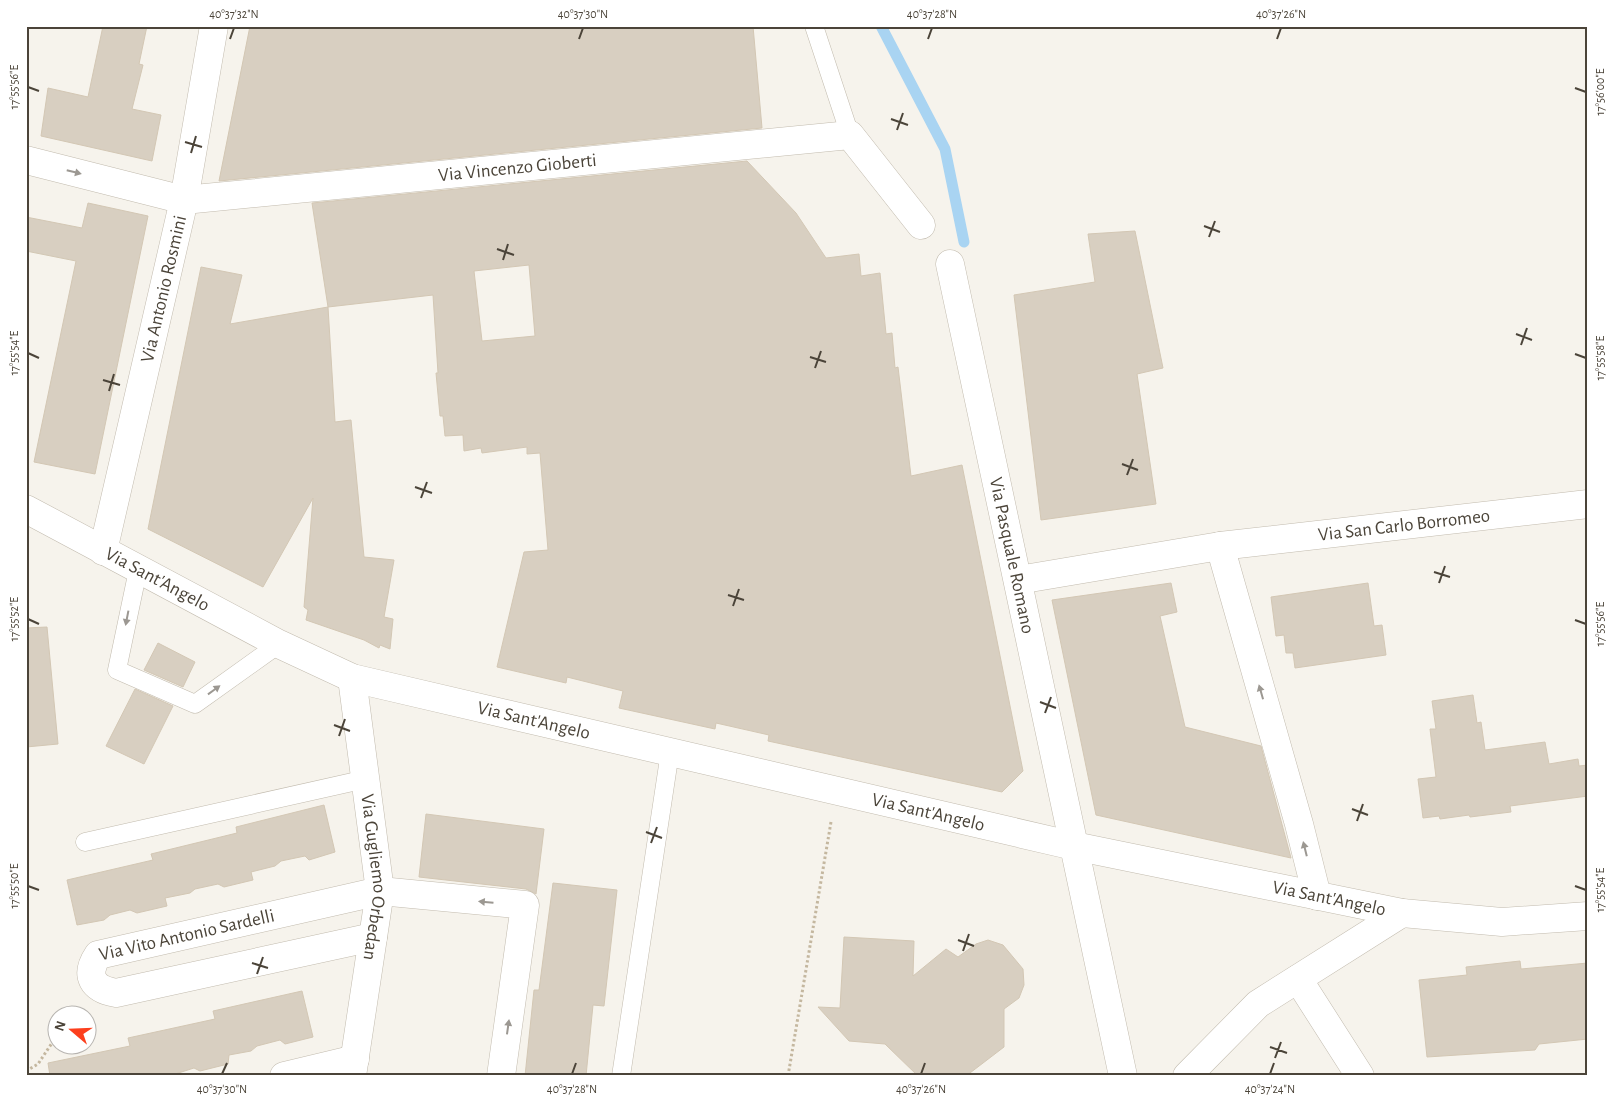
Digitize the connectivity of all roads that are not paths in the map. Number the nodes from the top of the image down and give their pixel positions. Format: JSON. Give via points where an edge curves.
{"nodes":[{"id":1,"x":214,"y":26,"type":"edge"},
{"id":2,"x":814,"y":26,"type":"edge"},
{"id":3,"x":850,"y":135,"type":"junction"},
{"id":4,"x":26,"y":160,"type":"edge"},
{"id":5,"x":184,"y":200,"type":"junction"},
{"id":6,"x":921,"y":225,"type":"dead end"},
{"id":7,"x":950,"y":264,"type":"dead end"},
{"id":8,"x":1588,"y":504,"type":"edge"},
{"id":9,"x":26,"y":508,"type":"edge"},
{"id":10,"x":1220,"y":546,"type":"junction"},
{"id":11,"x":103,"y":551,"type":"junction"},
{"id":12,"x":138,"y":570,"type":"junction"},
{"id":13,"x":1018,"y":580,"type":"junction"},
{"id":14,"x":279,"y":644,"type":"junction"},
{"id":15,"x":352,"y":678,"type":"junction"},
{"id":16,"x":670,"y":752,"type":"junction"},
{"id":17,"x":366,"y":779,"type":"junction"},
{"id":18,"x":85,"y":842,"type":"dead end"},
{"id":19,"x":1074,"y":846,"type":"junction"},
{"id":20,"x":380,"y":891,"type":"junction"},
{"id":21,"x":1317,"y":896,"type":"junction"},
{"id":22,"x":1402,"y":913,"type":"junction"},
{"id":23,"x":1588,"y":916,"type":"edge"},
{"id":24,"x":373,"y":937,"type":"junction"},
{"id":25,"x":1298,"y":979,"type":"junction"},
{"id":26,"x":354,"y":1067,"type":"edge"},
{"id":27,"x":284,"y":1076,"type":"edge"},
{"id":28,"x":501,"y":1076,"type":"edge"},
{"id":29,"x":622,"y":1076,"type":"edge"},
{"id":30,"x":1123,"y":1076,"type":"edge"},
{"id":31,"x":1187,"y":1076,"type":"edge"},
{"id":32,"x":1360,"y":1076,"type":"edge"}],
"edges":[{"from":1,"to":5,"type":"street","name":"Via Antonio Rosmini"},
{"from":2,"to":3,"type":"lane"},
{"from":3,"to":5,"type":"street","name":"Via Vincenzo Gioberti"},
{"from":3,"to":6,"type":"street"},
{"from":4,"to":5,"type":"street","name":"Via Vincenzo Gioberti","one_way":true},
{"from":5,"to":11,"type":"street","name":"Via Antonio Rosmini"},
{"from":7,"to":13,"type":"street","name":"Via Pasquale Romano"},
{"from":8,"to":10,"type":"street","name":"Via San Carlo Borromeo"},
{"from":9,"to":11,"type":"street","name":"Via Sant'Angelo"},
{"from":10,"to":13,"type":"street","name":"Via San Carlo Borromeo"},
{"from":21,"to":10,"type":"street","one_way":true},
{"from":11,"to":12,"type":"street","name":"Via Sant'Angelo"},
{"from":12,"to":14,"type":"street","name":"Via Sant'Angelo"},
{"from":12,"to":14,"type":"lane","one_way":true,"via":[[117,670],[195,704]]},
{"from":13,"to":19,"type":"street","name":"Via Pasquale Romano"},
{"from":14,"to":15,"type":"street","name":"Via Sant'Angelo"},
{"from":15,"to":16,"type":"street","name":"Via Sant'Angelo"},
{"from":15,"to":17,"type":"street","name":"Via Gugliemo Orbedan"},
{"from":16,"to":19,"type":"street","name":"Via Sant'Angelo"},
{"from":16,"to":29,"type":"lane"},
{"from":17,"to":18,"type":"lane"},
{"from":17,"to":20,"type":"street","name":"Via Gugliemo Orbedan"},
{"from":19,"to":21,"type":"street","name":"Via Sant'Angelo"},
{"from":19,"to":30,"type":"street"},
{"from":20,"to":24,"type":"street","name":"Via Gugliemo Orbedan"},
{"from":20,"to":24,"type":"street","name":"Via Vito Antonio Sardelli","via":[[98,955],[92,964],[92,977],[102,991],[116,993]]},
{"from":28,"to":20,"type":"street","one_way":true,"via":[[525,905]]},
{"from":21,"to":22,"type":"street","name":"Via Sant'Angelo"},
{"from":22,"to":23,"type":"street","name":"Via Sant'Angelo","via":[[1502,922]]},
{"from":22,"to":25,"type":"street"},
{"from":24,"to":26,"type":"street","name":"Via Gugliemo Orbedan"},
{"from":25,"to":31,"type":"street","via":[[1258,1004]]},
{"from":25,"to":32,"type":"street"},
{"from":26,"to":27,"type":"street"}]}
